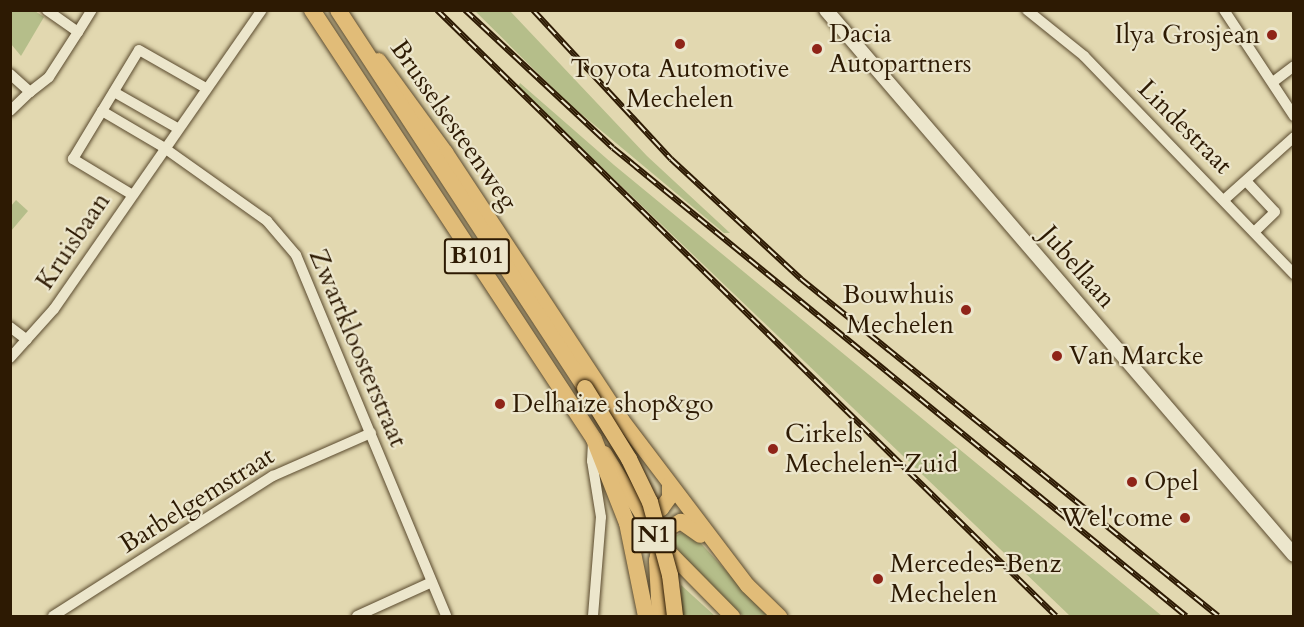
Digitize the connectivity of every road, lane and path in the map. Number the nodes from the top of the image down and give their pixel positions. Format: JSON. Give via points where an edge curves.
{"nodes":[{"id":1,"x":47,"y":10,"type":"edge"},
{"id":2,"x":92,"y":10,"type":"edge"},
{"id":3,"x":262,"y":10,"type":"edge"},
{"id":4,"x":312,"y":10,"type":"edge"},
{"id":5,"x":340,"y":10,"type":"edge"},
{"id":6,"x":826,"y":10,"type":"edge"},
{"id":7,"x":1027,"y":10,"type":"edge"},
{"id":8,"x":1224,"y":10,"type":"edge"},
{"id":9,"x":78,"y":32,"type":"junction"},
{"id":10,"x":1293,"y":66,"type":"edge"},
{"id":11,"x":10,"y":74,"type":"edge"},
{"id":12,"x":1272,"y":82,"type":"junction"},
{"id":13,"x":14,"y":86,"type":"edge"},
{"id":14,"x":206,"y":88,"type":"junction"},
{"id":15,"x":30,"y":92,"type":"junction"},
{"id":16,"x":114,"y":92,"type":"junction"},
{"id":17,"x":10,"y":111,"type":"edge"},
{"id":18,"x":102,"y":111,"type":"junction"},
{"id":19,"x":1293,"y":116,"type":"edge"},
{"id":20,"x":177,"y":128,"type":"junction"},
{"id":21,"x":1293,"y":137,"type":"edge"},
{"id":22,"x":163,"y":147,"type":"junction"},
{"id":23,"x":445,"y":152,"type":"joint"},
{"id":24,"x":1246,"y":181,"type":"junction"},
{"id":25,"x":131,"y":194,"type":"junction"},
{"id":26,"x":1225,"y":199,"type":"junction"},
{"id":27,"x":1255,"y":231,"type":"junction"},
{"id":28,"x":1293,"y":274,"type":"edge"},
{"id":29,"x":10,"y":327,"type":"edge"},
{"id":30,"x":27,"y":340,"type":"junction"},
{"id":31,"x":10,"y":358,"type":"edge"},
{"id":32,"x":371,"y":433,"type":"junction"},
{"id":33,"x":594,"y":439,"type":"junction"},
{"id":34,"x":669,"y":484,"type":"junction"},
{"id":35,"x":635,"y":504,"type":"junction"},
{"id":36,"x":659,"y":542,"type":"junction"},
{"id":37,"x":1293,"y":555,"type":"edge"},
{"id":38,"x":432,"y":582,"type":"junction"},
{"id":39,"x":747,"y":585,"type":"junction"},
{"id":40,"x":52,"y":616,"type":"edge"},
{"id":41,"x":357,"y":616,"type":"edge"},
{"id":42,"x":446,"y":616,"type":"edge"},
{"id":43,"x":593,"y":616,"type":"edge"},
{"id":44,"x":646,"y":616,"type":"edge"},
{"id":45,"x":659,"y":616,"type":"edge"},
{"id":46,"x":675,"y":616,"type":"edge"},
{"id":47,"x":732,"y":616,"type":"edge"},
{"id":48,"x":779,"y":616,"type":"edge"}],
"edges":[{"from":1,"to":9,"type":"street"},
{"from":2,"to":9,"type":"street"},
{"from":3,"to":14,"type":"street","name":"Kruisbaan"},
{"from":4,"to":33,"type":"highway","name":"Brusselsesteenweg","number":"B101"},
{"from":5,"to":23,"type":"main road","name":"Brusselsesteenweg","number":"B101"},
{"from":5,"to":46,"type":"highway","number":"B101","bridge":true,"via":[[629,459],[650,502],[670,575]]},
{"from":6,"to":37,"type":"main road","name":"Jubellaan"},
{"from":7,"to":26,"type":"street","name":"Lindestraat","via":[[1084,56]]},
{"from":8,"to":12,"type":"street"},
{"from":9,"to":15,"type":"street","via":[[49,77]]},
{"from":10,"to":12,"type":"street"},
{"from":11,"to":13,"type":"street"},
{"from":12,"to":19,"type":"street"},
{"from":13,"to":15,"type":"street"},
{"from":14,"to":16,"type":"street","name":"Kruisbaan","via":[[139,50]]},
{"from":14,"to":20,"type":"street","name":"Kruisbaan"},
{"from":15,"to":17,"type":"street"},
{"from":16,"to":18,"type":"street","name":"Kruisbaan"},
{"from":16,"to":20,"type":"street"},
{"from":18,"to":22,"type":"street"},
{"from":18,"to":25,"type":"street","name":"Kruisbaan","via":[[73,159]]},
{"from":20,"to":22,"type":"street","name":"Kruisbaan"},
{"from":21,"to":24,"type":"street"},
{"from":22,"to":25,"type":"street","name":"Kruisbaan"},
{"from":22,"to":32,"type":"street","name":"Zwartkloosterstraat","via":[[267,221],[296,255]]},
{"from":23,"to":34,"type":"main road","name":"Brusselsesteenweg","number":"N1","via":[[574,351]]},
{"from":24,"to":26,"type":"street"},
{"from":24,"to":27,"type":"street","name":"Lindestraat","via":[[1275,212]]},
{"from":25,"to":30,"type":"street","name":"Kruisbaan","via":[[54,309]]},
{"from":26,"to":27,"type":"street","name":"Lindestraat"},
{"from":27,"to":28,"type":"street","name":"Lindestraat"},
{"from":29,"to":30,"type":"street"},
{"from":30,"to":31,"type":"street","name":"Kruisbaan"},
{"from":32,"to":38,"type":"street","name":"Zwartkloosterstraat"},
{"from":32,"to":40,"type":"street","name":"Barbelgemstraat","via":[[273,476]]},
{"from":33,"to":35,"type":"main road","name":"Brusselsesteenweg","number":"N1"},
{"from":33,"to":43,"type":"street","via":[[592,461],[601,517]]},
{"from":33,"to":44,"type":"highway","number":"B101","via":[[627,523]]},
{"from":34,"to":35,"type":"main road","via":[[669,497],[662,508],[649,511]]},
{"from":34,"to":39,"type":"main road","name":"Brusselsesteenweg","number":"N1"},
{"from":35,"to":36,"type":"main road","name":"Brusselsesteenweg","number":"N1"},
{"from":36,"to":39,"type":"main road","via":[[666,526],[686,523]]},
{"from":36,"to":45,"type":"main road"},
{"from":36,"to":47,"type":"main road","name":"Brusselsesteenweg","number":"N1"},
{"from":38,"to":41,"type":"street"},
{"from":38,"to":42,"type":"street","name":"Zwartkloosterstraat"},
{"from":39,"to":48,"type":"main road","name":"Brusselsesteenweg","number":"N1"}]}
